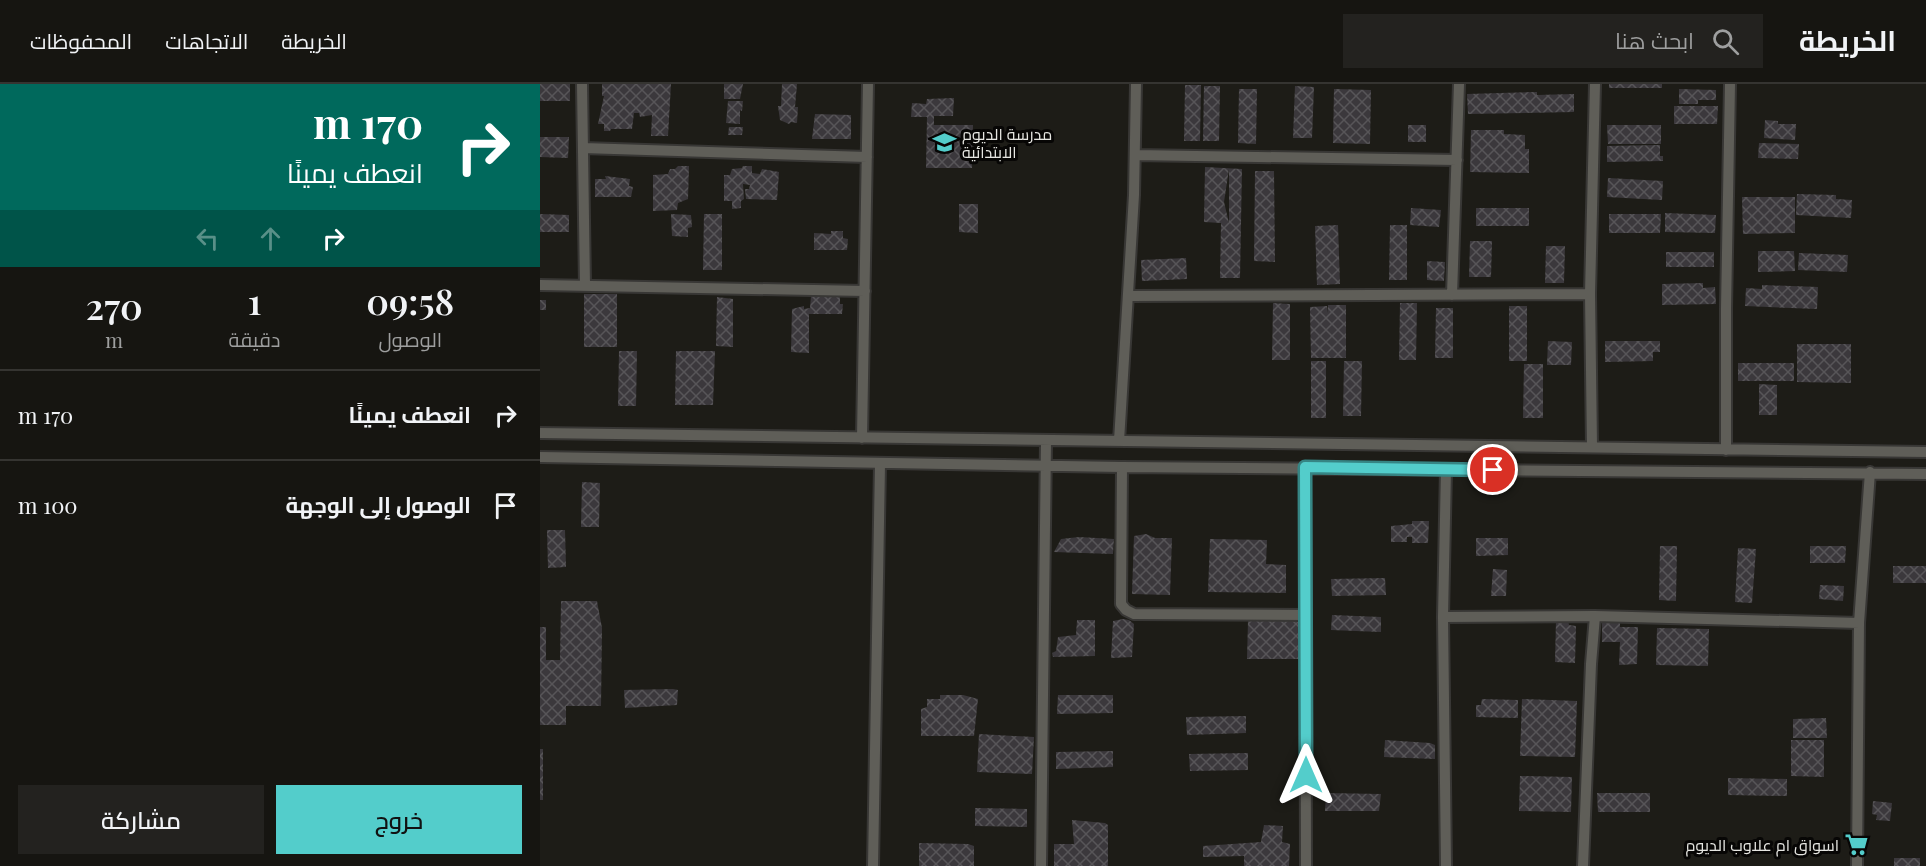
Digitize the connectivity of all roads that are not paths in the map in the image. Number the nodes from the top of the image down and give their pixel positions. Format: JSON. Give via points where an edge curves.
{"nodes":[{"id":1,"x":582,"y":84,"type":"edge"},
{"id":2,"x":868,"y":84,"type":"edge"},
{"id":3,"x":1136,"y":84,"type":"edge"},
{"id":4,"x":1459,"y":84,"type":"edge"},
{"id":5,"x":1595,"y":84,"type":"edge"},
{"id":6,"x":1730,"y":84,"type":"edge"},
{"id":7,"x":583,"y":148,"type":"junction"},
{"id":8,"x":1135,"y":155,"type":"junction"},
{"id":9,"x":867,"y":157,"type":"junction"},
{"id":10,"x":1457,"y":160,"type":"junction"},
{"id":11,"x":540,"y":285,"type":"edge"},
{"id":12,"x":585,"y":286,"type":"junction"},
{"id":13,"x":865,"y":291,"type":"junction"},
{"id":14,"x":1590,"y":294,"type":"junction"},
{"id":15,"x":1452,"y":295,"type":"junction"},
{"id":16,"x":1130,"y":296,"type":"junction"},
{"id":17,"x":540,"y":433,"type":"edge"},
{"id":18,"x":862,"y":438,"type":"junction"},
{"id":19,"x":1046,"y":441,"type":"junction"},
{"id":20,"x":1119,"y":441,"type":"junction"},
{"id":21,"x":1592,"y":447,"type":"junction"},
{"id":22,"x":1726,"y":450,"type":"junction"},
{"id":23,"x":1926,"y":452,"type":"edge"},
{"id":24,"x":540,"y":457,"type":"edge"},
{"id":25,"x":880,"y":464,"type":"junction"},
{"id":26,"x":1045,"y":466,"type":"junction"},
{"id":27,"x":1122,"y":467,"type":"junction"},
{"id":28,"x":1305,"y":467,"type":"junction"},
{"id":29,"x":1446,"y":469,"type":"junction"},
{"id":30,"x":1870,"y":472,"type":"junction"},
{"id":31,"x":1926,"y":474,"type":"edge"},
{"id":32,"x":1306,"y":615,"type":"junction"},
{"id":33,"x":1595,"y":616,"type":"junction"},
{"id":34,"x":1443,"y":617,"type":"junction"},
{"id":35,"x":1859,"y":623,"type":"junction"},
{"id":36,"x":873,"y":866,"type":"edge"},
{"id":37,"x":1041,"y":866,"type":"edge"},
{"id":38,"x":1306,"y":866,"type":"edge"},
{"id":39,"x":1446,"y":866,"type":"edge"},
{"id":40,"x":1583,"y":866,"type":"edge"},
{"id":41,"x":1857,"y":866,"type":"edge"}],
"edges":[{"from":1,"to":7,"type":"street"},
{"from":2,"to":9,"type":"street"},
{"from":3,"to":8,"type":"street"},
{"from":4,"to":10,"type":"street"},
{"from":5,"to":14,"type":"street"},
{"from":6,"to":22,"type":"street"},
{"from":7,"to":9,"type":"street"},
{"from":7,"to":12,"type":"street"},
{"from":8,"to":10,"type":"street"},
{"from":8,"to":16,"type":"street"},
{"from":9,"to":13,"type":"street"},
{"from":10,"to":15,"type":"street"},
{"from":11,"to":12,"type":"street"},
{"from":12,"to":13,"type":"street"},
{"from":13,"to":18,"type":"street"},
{"from":14,"to":15,"type":"street"},
{"from":14,"to":21,"type":"street"},
{"from":15,"to":16,"type":"street"},
{"from":16,"to":20,"type":"street"},
{"from":17,"to":18,"type":"street"},
{"from":18,"to":19,"type":"street"},
{"from":19,"to":20,"type":"street"},
{"from":19,"to":26,"type":"street"},
{"from":20,"to":21,"type":"street"},
{"from":21,"to":22,"type":"street"},
{"from":22,"to":23,"type":"street"},
{"from":24,"to":25,"type":"street"},
{"from":25,"to":26,"type":"street"},
{"from":25,"to":36,"type":"street"},
{"from":26,"to":27,"type":"street"},
{"from":26,"to":37,"type":"street"},
{"from":27,"to":28,"type":"street"},
{"from":27,"to":32,"type":"street","via":[[1121,604],[1126,610],[1134,615]]},
{"from":28,"to":29,"type":"street"},
{"from":28,"to":32,"type":"street"},
{"from":29,"to":30,"type":"street"},
{"from":29,"to":34,"type":"street"},
{"from":30,"to":31,"type":"street"},
{"from":30,"to":35,"type":"street"},
{"from":32,"to":38,"type":"street"},
{"from":33,"to":34,"type":"street"},
{"from":33,"to":35,"type":"street"},
{"from":33,"to":40,"type":"street"},
{"from":34,"to":39,"type":"street"},
{"from":35,"to":41,"type":"street"}]}
